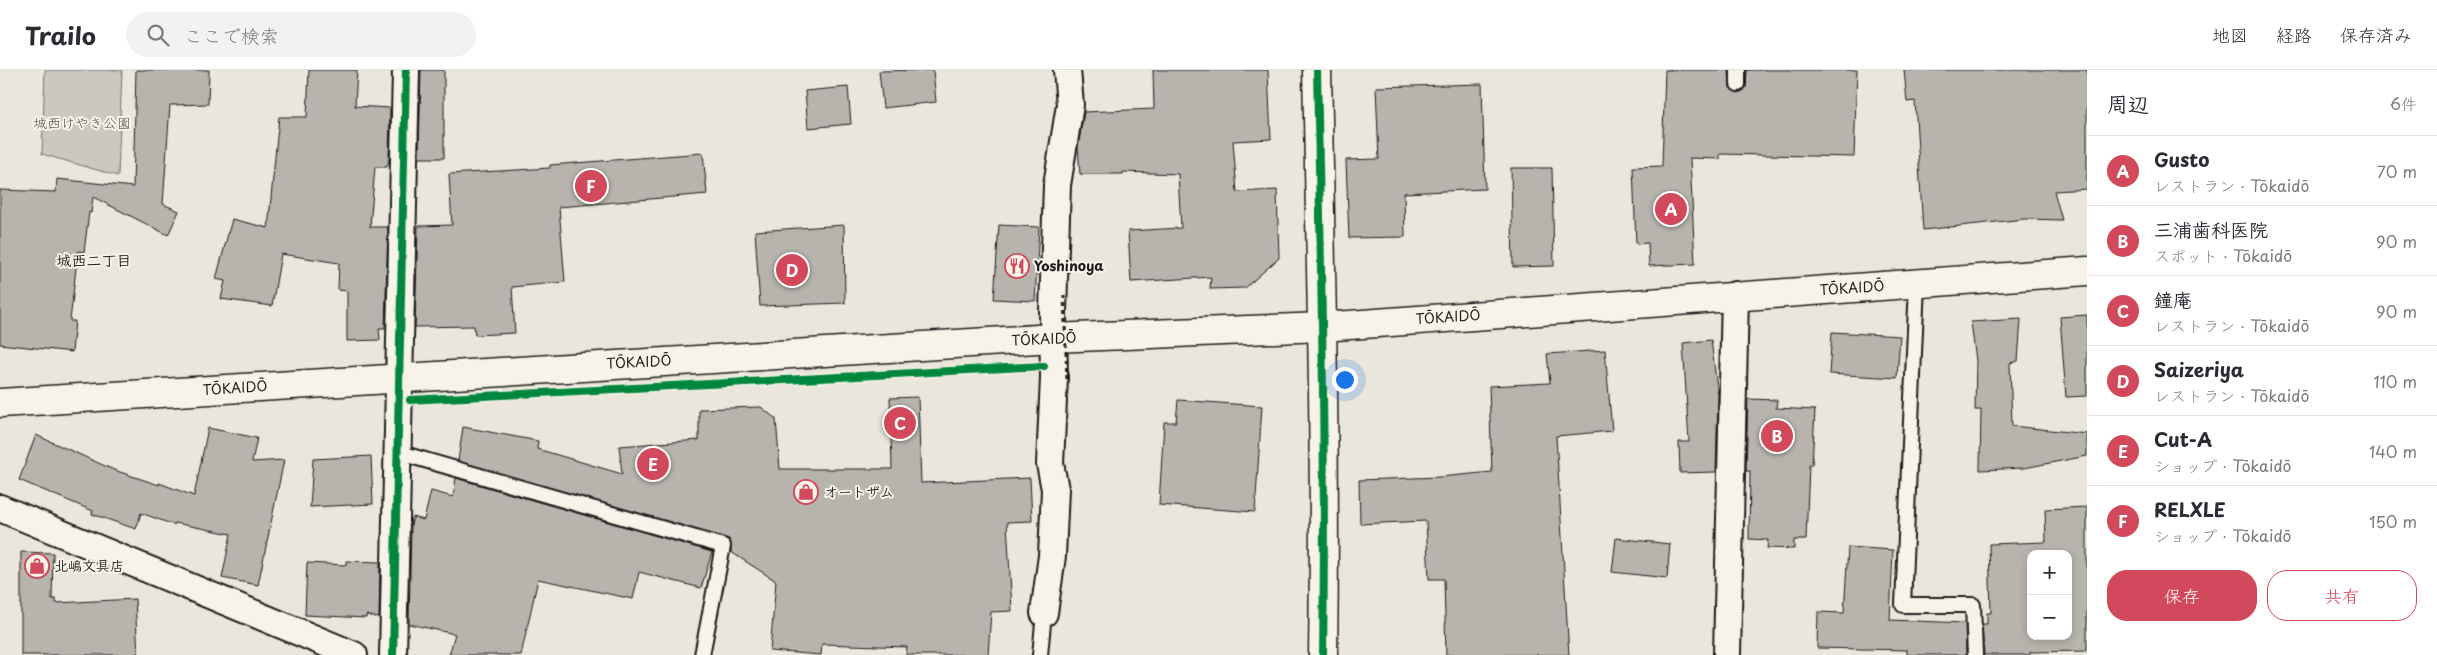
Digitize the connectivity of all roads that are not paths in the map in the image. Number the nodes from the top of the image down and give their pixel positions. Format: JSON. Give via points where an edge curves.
{"nodes":[{"id":1,"x":406,"y":70,"type":"edge"},
{"id":2,"x":1067,"y":70,"type":"edge"},
{"id":3,"x":1317,"y":70,"type":"edge"},
{"id":4,"x":2087,"y":271,"type":"edge"},
{"id":5,"x":1917,"y":284,"type":"junction"},
{"id":6,"x":1735,"y":296,"type":"junction"},
{"id":7,"x":1322,"y":326,"type":"junction"},
{"id":8,"x":1053,"y":338,"type":"junction"},
{"id":9,"x":400,"y":377,"type":"junction"},
{"id":10,"x":0,"y":403,"type":"edge"},
{"id":11,"x":397,"y":452,"type":"junction"},
{"id":12,"x":0,"y":508,"type":"edge"},
{"id":13,"x":1044,"y":613,"type":"joint"},
{"id":14,"x":354,"y":655,"type":"edge"},
{"id":15,"x":393,"y":655,"type":"edge"},
{"id":16,"x":702,"y":655,"type":"edge"},
{"id":17,"x":1040,"y":655,"type":"edge"},
{"id":18,"x":1323,"y":655,"type":"edge"},
{"id":19,"x":1727,"y":655,"type":"edge"},
{"id":20,"x":1975,"y":655,"type":"edge"}],
"edges":[{"from":1,"to":9,"type":"street"},
{"from":2,"to":8,"type":"street","via":[[1070,105],[1057,185]]},
{"from":3,"to":7,"type":"main road"},
{"from":4,"to":5,"type":"main road","name":"TŌKAIDŌ"},
{"from":5,"to":6,"type":"main road","name":"TŌKAIDŌ"},
{"from":5,"to":20,"type":"lane","via":[[1903,605],[1973,605]]},
{"from":6,"to":7,"type":"main road","name":"TŌKAIDŌ"},
{"from":6,"to":19,"type":"street"},
{"from":7,"to":8,"type":"main road","name":"TŌKAIDŌ"},
{"from":7,"to":18,"type":"main road"},
{"from":8,"to":9,"type":"main road","name":"TŌKAIDŌ"},
{"from":8,"to":13,"type":"street","via":[[1050,464],[1055,489],[1052,556]]},
{"from":9,"to":10,"type":"main road","name":"TŌKAIDŌ"},
{"from":9,"to":11,"type":"street"},
{"from":11,"to":15,"type":"street"},
{"from":11,"to":16,"type":"lane","via":[[723,546]]},
{"from":12,"to":14,"type":"street"},
{"from":13,"to":17,"type":"lane"}]}
